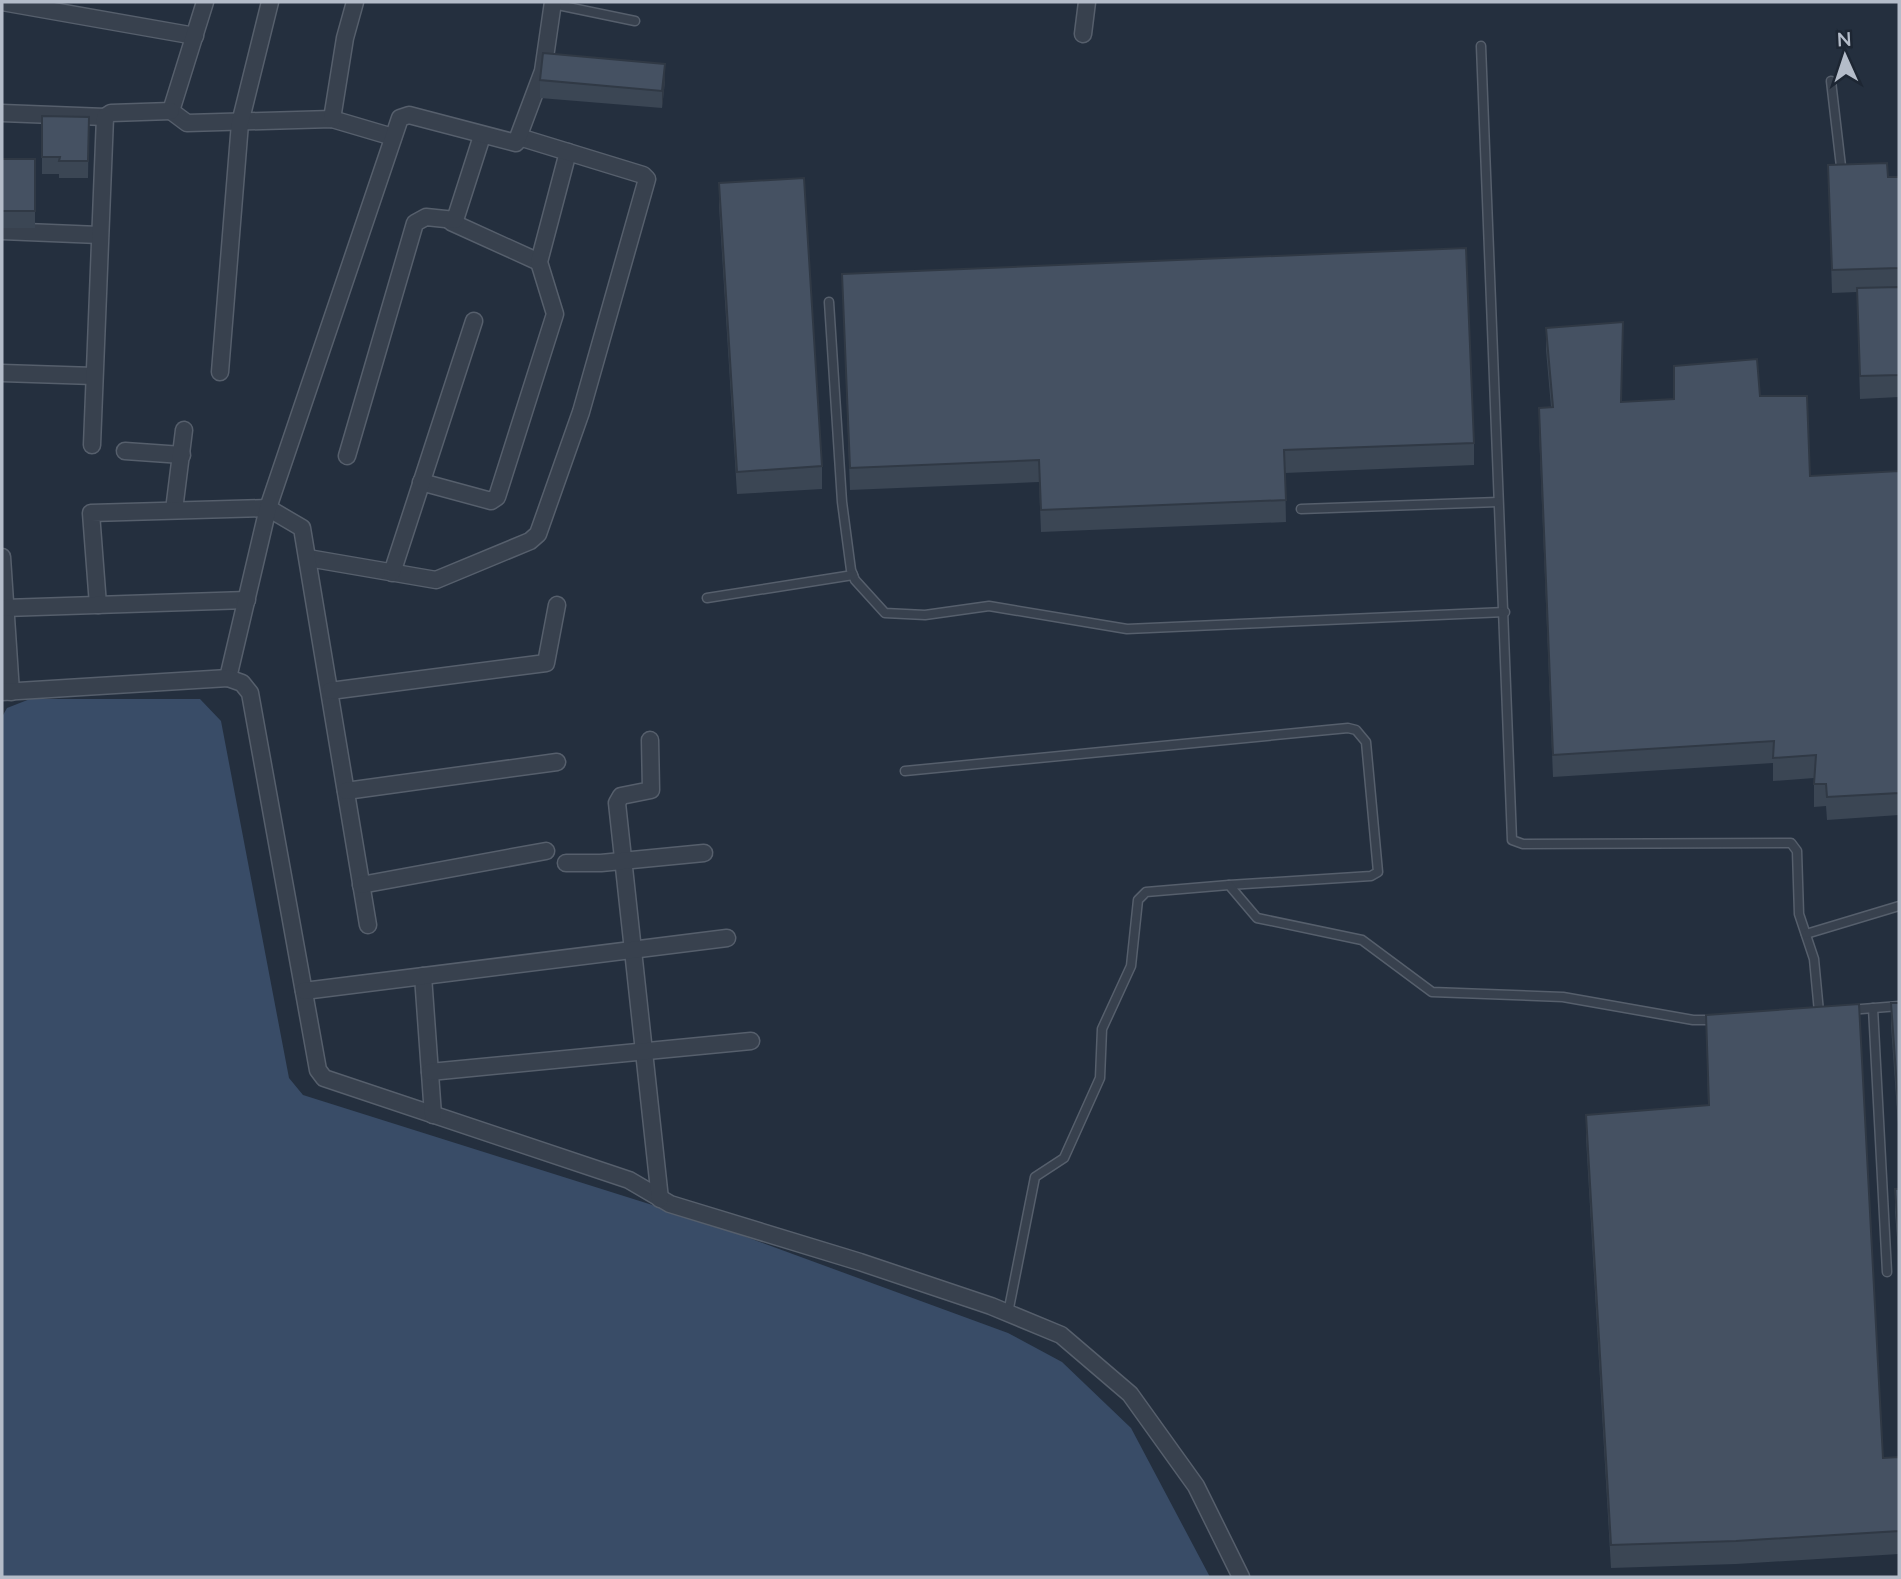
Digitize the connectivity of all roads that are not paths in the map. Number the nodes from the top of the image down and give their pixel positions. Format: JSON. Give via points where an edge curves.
{"nodes":[{"id":1,"x":2,"y":2,"type":"edge"},
{"id":2,"x":205,"y":2,"type":"edge"},
{"id":3,"x":270,"y":2,"type":"edge"},
{"id":4,"x":355,"y":2,"type":"edge"},
{"id":5,"x":1087,"y":2,"type":"edge"},
{"id":6,"x":553,"y":3,"type":"edge"},
{"id":7,"x":635,"y":21,"type":"dead end"},
{"id":8,"x":1083,"y":34,"type":"dead end"},
{"id":9,"x":195,"y":36,"type":"junction"},
{"id":10,"x":1481,"y":46,"type":"dead end"},
{"id":11,"x":1831,"y":81,"type":"dead end"},
{"id":12,"x":171,"y":111,"type":"junction"},
{"id":13,"x":2,"y":113,"type":"edge"},
{"id":14,"x":105,"y":117,"type":"junction"},
{"id":15,"x":332,"y":119,"type":"junction"},
{"id":16,"x":240,"y":124,"type":"junction"},
{"id":17,"x":482,"y":136,"type":"junction"},
{"id":18,"x":393,"y":137,"type":"junction"},
{"id":19,"x":519,"y":137,"type":"junction"},
{"id":20,"x":568,"y":152,"type":"junction"},
{"id":21,"x":1846,"y":183,"type":"edge"},
{"id":22,"x":452,"y":222,"type":"junction"},
{"id":23,"x":2,"y":231,"type":"edge"},
{"id":24,"x":99,"y":235,"type":"junction"},
{"id":25,"x":539,"y":262,"type":"junction"},
{"id":26,"x":829,"y":302,"type":"dead end"},
{"id":27,"x":474,"y":321,"type":"dead end"},
{"id":28,"x":220,"y":372,"type":"dead end"},
{"id":29,"x":2,"y":373,"type":"edge"},
{"id":30,"x":94,"y":376,"type":"junction"},
{"id":31,"x":184,"y":430,"type":"dead end"},
{"id":32,"x":92,"y":445,"type":"dead end"},
{"id":33,"x":125,"y":451,"type":"dead end"},
{"id":34,"x":182,"y":455,"type":"junction"},
{"id":35,"x":347,"y":456,"type":"dead end"},
{"id":36,"x":421,"y":482,"type":"junction"},
{"id":37,"x":1498,"y":502,"type":"junction"},
{"id":38,"x":268,"y":508,"type":"junction"},
{"id":39,"x":1301,"y":509,"type":"dead end"},
{"id":40,"x":174,"y":510,"type":"junction"},
{"id":41,"x":2,"y":557,"type":"edge"},
{"id":42,"x":308,"y":558,"type":"junction"},
{"id":43,"x":392,"y":573,"type":"junction"},
{"id":44,"x":853,"y":575,"type":"junction"},
{"id":45,"x":707,"y":598,"type":"dead end"},
{"id":46,"x":247,"y":600,"type":"junction"},
{"id":47,"x":98,"y":605,"type":"junction"},
{"id":48,"x":557,"y":605,"type":"dead end"},
{"id":49,"x":5,"y":608,"type":"junction"},
{"id":50,"x":1505,"y":612,"type":"junction"},
{"id":51,"x":228,"y":678,"type":"junction"},
{"id":52,"x":330,"y":691,"type":"junction"},
{"id":53,"x":6,"y":692,"type":"edge"},
{"id":54,"x":650,"y":740,"type":"dead end"},
{"id":55,"x":557,"y":762,"type":"dead end"},
{"id":56,"x":905,"y":771,"type":"dead end"},
{"id":57,"x":345,"y":791,"type":"junction"},
{"id":58,"x":546,"y":851,"type":"dead end"},
{"id":59,"x":704,"y":853,"type":"dead end"},
{"id":60,"x":623,"y":861,"type":"junction"},
{"id":61,"x":566,"y":863,"type":"dead end"},
{"id":62,"x":361,"y":885,"type":"junction"},
{"id":63,"x":1229,"y":885,"type":"junction"},
{"id":64,"x":1899,"y":906,"type":"edge"},
{"id":65,"x":368,"y":926,"type":"dead end"},
{"id":66,"x":1806,"y":934,"type":"junction"},
{"id":67,"x":727,"y":938,"type":"dead end"},
{"id":68,"x":633,"y":950,"type":"junction"},
{"id":69,"x":423,"y":976,"type":"junction"},
{"id":70,"x":304,"y":991,"type":"junction"},
{"id":71,"x":1899,"y":1006,"type":"edge"},
{"id":72,"x":1873,"y":1008,"type":"junction"},
{"id":73,"x":1819,"y":1012,"type":"junction"},
{"id":74,"x":1806,"y":1013,"type":"edge"},
{"id":75,"x":1727,"y":1019,"type":"edge"},
{"id":76,"x":751,"y":1041,"type":"dead end"},
{"id":77,"x":644,"y":1051,"type":"junction"},
{"id":78,"x":430,"y":1072,"type":"junction"},
{"id":79,"x":433,"y":1115,"type":"junction"},
{"id":80,"x":660,"y":1199,"type":"junction"},
{"id":81,"x":1887,"y":1272,"type":"dead end"},
{"id":82,"x":1008,"y":1313,"type":"junction"},
{"id":83,"x":1241,"y":1577,"type":"edge"}],
"edges":[{"from":1,"to":9,"type":"street"},
{"from":2,"to":9,"type":"street"},
{"from":3,"to":16,"type":"street"},
{"from":4,"to":15,"type":"street"},
{"from":5,"to":8,"type":"street"},
{"from":6,"to":7,"type":"lane"},
{"from":6,"to":19,"type":"street","via":[[543,71]]},
{"from":9,"to":12,"type":"street"},
{"from":10,"to":37,"type":"lane"},
{"from":11,"to":21,"type":"lane"},
{"from":12,"to":14,"type":"street"},
{"from":12,"to":16,"type":"street","via":[[187,123]]},
{"from":13,"to":14,"type":"street"},
{"from":14,"to":24,"type":"street"},
{"from":15,"to":16,"type":"street"},
{"from":15,"to":18,"type":"street"},
{"from":16,"to":28,"type":"street"},
{"from":17,"to":18,"type":"street","via":[[402,115]]},
{"from":17,"to":19,"type":"street","via":[[511,144]]},
{"from":17,"to":22,"type":"street"},
{"from":18,"to":38,"type":"street"},
{"from":19,"to":20,"type":"street"},
{"from":20,"to":25,"type":"street"},
{"from":20,"to":43,"type":"street","via":[[643,175],[647,184],[582,412],[538,534],[442,579]]},
{"from":22,"to":25,"type":"street"},
{"from":22,"to":35,"type":"street","via":[[439,216],[415,223]]},
{"from":23,"to":24,"type":"street"},
{"from":24,"to":30,"type":"street"},
{"from":25,"to":36,"type":"street","via":[[555,314],[497,497],[491,500]]},
{"from":26,"to":44,"type":"lane","via":[[842,502]]},
{"from":27,"to":36,"type":"street"},
{"from":29,"to":30,"type":"street"},
{"from":30,"to":32,"type":"street"},
{"from":31,"to":34,"type":"street"},
{"from":33,"to":34,"type":"street"},
{"from":34,"to":40,"type":"street"},
{"from":36,"to":43,"type":"street"},
{"from":37,"to":39,"type":"lane"},
{"from":37,"to":50,"type":"lane"},
{"from":38,"to":40,"type":"street"},
{"from":38,"to":42,"type":"street","via":[[302,528]]},
{"from":38,"to":46,"type":"street"},
{"from":40,"to":47,"type":"street","via":[[92,513]]},
{"from":41,"to":49,"type":"street"},
{"from":42,"to":43,"type":"street"},
{"from":42,"to":52,"type":"street"},
{"from":44,"to":45,"type":"lane"},
{"from":44,"to":50,"type":"lane","via":[[885,613],[925,615],[989,606],[1127,629]]},
{"from":46,"to":47,"type":"street"},
{"from":46,"to":51,"type":"street"},
{"from":47,"to":49,"type":"street"},
{"from":48,"to":52,"type":"street","via":[[546,663]]},
{"from":49,"to":53,"type":"street"},
{"from":50,"to":66,"type":"lane","via":[[1512,840],[1523,844],[1791,843],[1797,851],[1799,914]]},
{"from":51,"to":53,"type":"street"},
{"from":51,"to":70,"type":"street","via":[[242,683],[250,694]]},
{"from":52,"to":57,"type":"street"},
{"from":54,"to":60,"type":"street","via":[[651,790],[617,798]]},
{"from":55,"to":57,"type":"street"},
{"from":56,"to":63,"type":"lane","via":[[1348,728],[1362,734],[1378,872]]},
{"from":57,"to":62,"type":"street"},
{"from":58,"to":62,"type":"street"},
{"from":59,"to":60,"type":"street"},
{"from":60,"to":61,"type":"street"},
{"from":60,"to":68,"type":"street"},
{"from":62,"to":65,"type":"street"},
{"from":63,"to":75,"type":"lane","via":[[1256,918],[1362,940],[1432,992],[1563,997],[1693,1020]]},
{"from":63,"to":82,"type":"lane","via":[[1140,895],[1131,966],[1102,1029],[1100,1078],[1064,1158],[1035,1177]]},
{"from":64,"to":66,"type":"lane"},
{"from":66,"to":73,"type":"lane","via":[[1814,959]]},
{"from":67,"to":68,"type":"street"},
{"from":68,"to":69,"type":"street"},
{"from":68,"to":77,"type":"street"},
{"from":69,"to":70,"type":"street"},
{"from":69,"to":78,"type":"street"},
{"from":70,"to":79,"type":"street","via":[[318,1070],[324,1077]]},
{"from":71,"to":72,"type":"lane"},
{"from":72,"to":73,"type":"lane"},
{"from":72,"to":81,"type":"lane"},
{"from":73,"to":74,"type":"lane"},
{"from":76,"to":77,"type":"street"},
{"from":77,"to":78,"type":"street"},
{"from":77,"to":80,"type":"street"},
{"from":78,"to":79,"type":"street"},
{"from":79,"to":80,"type":"street","via":[[629,1180]]},
{"from":80,"to":82,"type":"street"},
{"from":82,"to":83,"type":"street","via":[[1061,1335],[1130,1394],[1196,1486]]}]}
